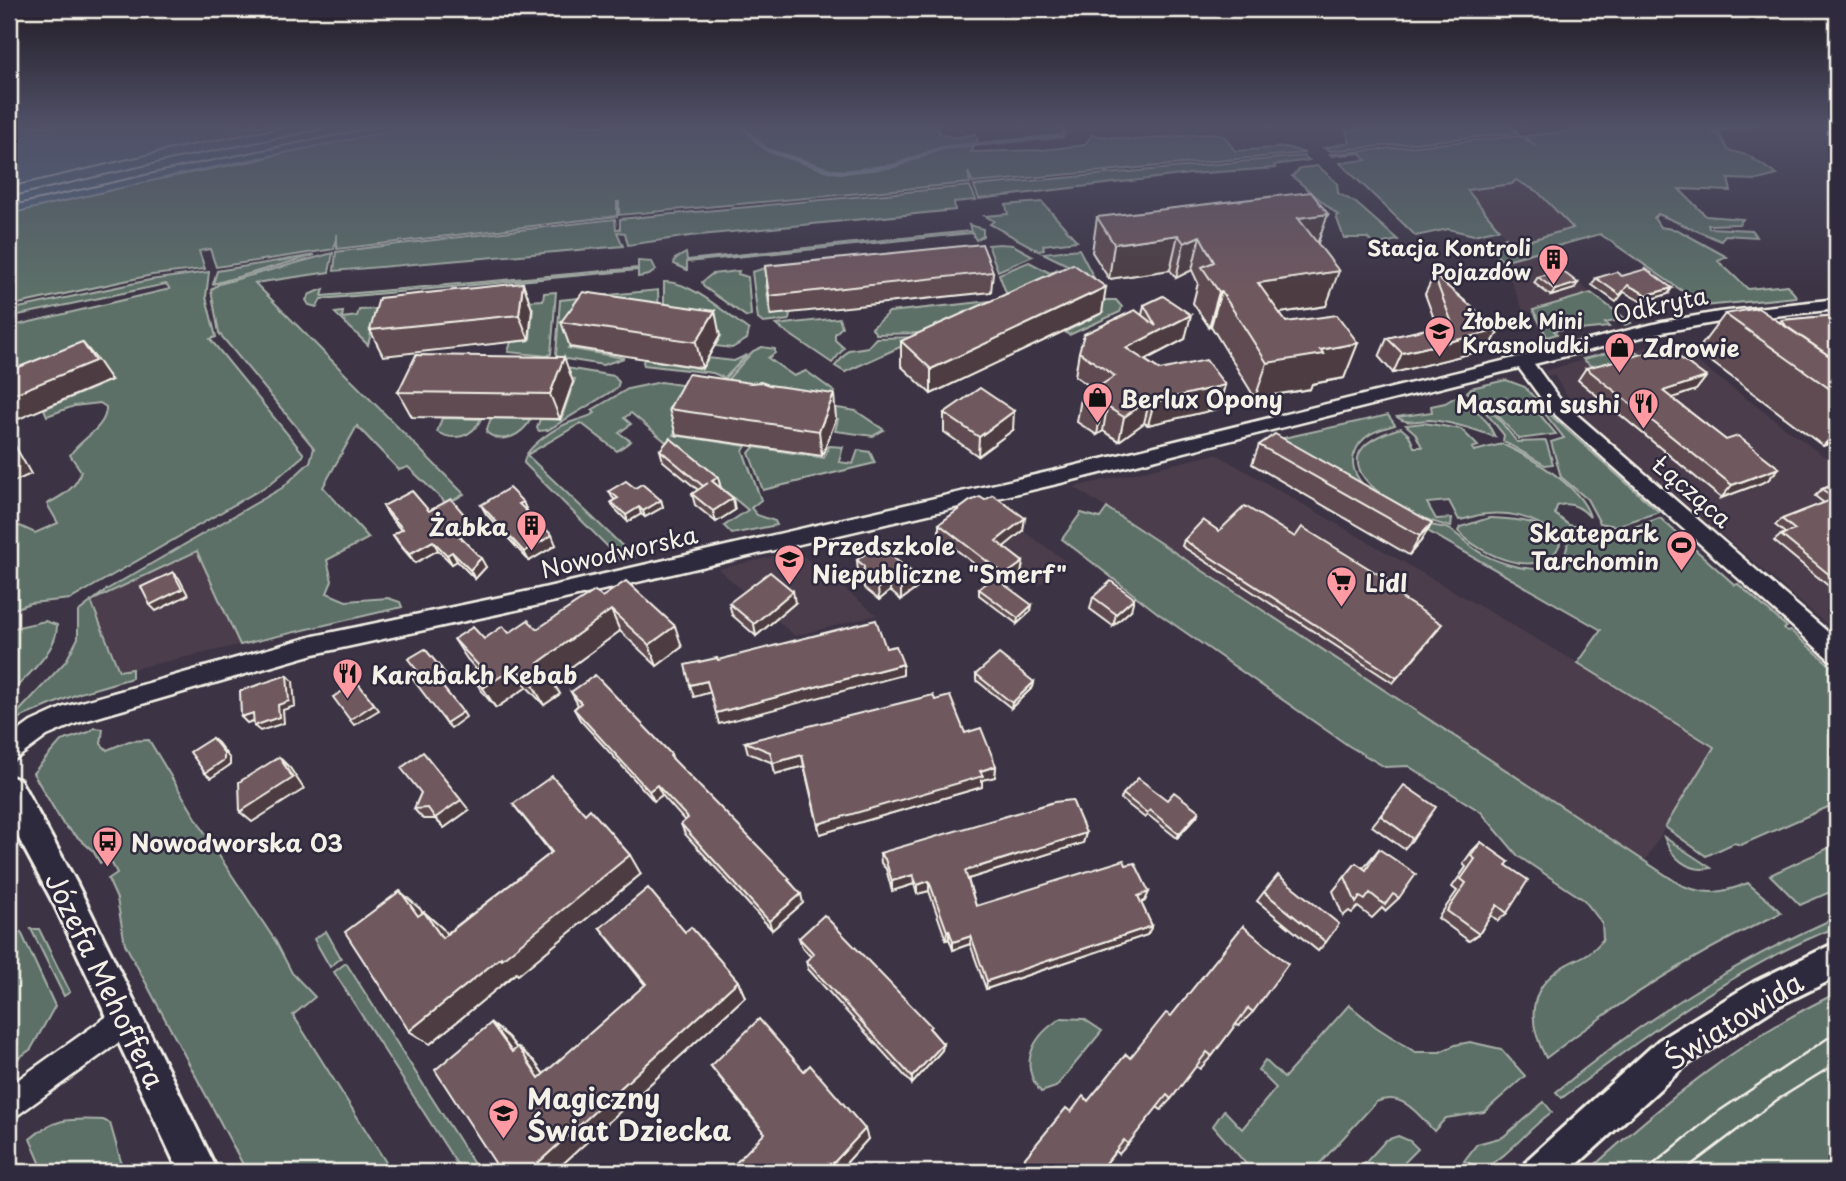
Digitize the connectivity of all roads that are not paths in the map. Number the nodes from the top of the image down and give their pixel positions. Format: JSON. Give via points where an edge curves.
{"nodes":[{"id":1,"x":1837,"y":304,"type":"edge"},
{"id":2,"x":1523,"y":361,"type":"junction"},
{"id":3,"x":1252,"y":429,"type":"joint"},
{"id":4,"x":1837,"y":653,"type":"edge"},
{"id":5,"x":9,"y":751,"type":"edge"},
{"id":6,"x":9,"y":790,"type":"edge"},
{"id":7,"x":1837,"y":959,"type":"edge"},
{"id":8,"x":126,"y":1020,"type":"junction"},
{"id":9,"x":9,"y":1104,"type":"edge"},
{"id":10,"x":199,"y":1172,"type":"edge"},
{"id":11,"x":1541,"y":1172,"type":"edge"}],
"edges":[{"from":1,"to":2,"type":"street","name":"Odkryta","via":[[1702,319]]},
{"from":2,"to":3,"type":"street","name":"Odkryta"},
{"from":2,"to":4,"type":"street","name":"Łącząca","via":[[1555,405]]},
{"from":3,"to":5,"type":"street","name":"Nowodworska","via":[[909,512],[314,645],[72,714],[39,729]]},
{"from":6,"to":8,"type":"street","name":"Józefa Mehoffera"},
{"from":7,"to":11,"type":"street","name":"Światowida","via":[[1766,994],[1672,1053]]},
{"from":8,"to":9,"type":"street"},
{"from":8,"to":10,"type":"street","name":"Józefa Mehoffera"}]}
